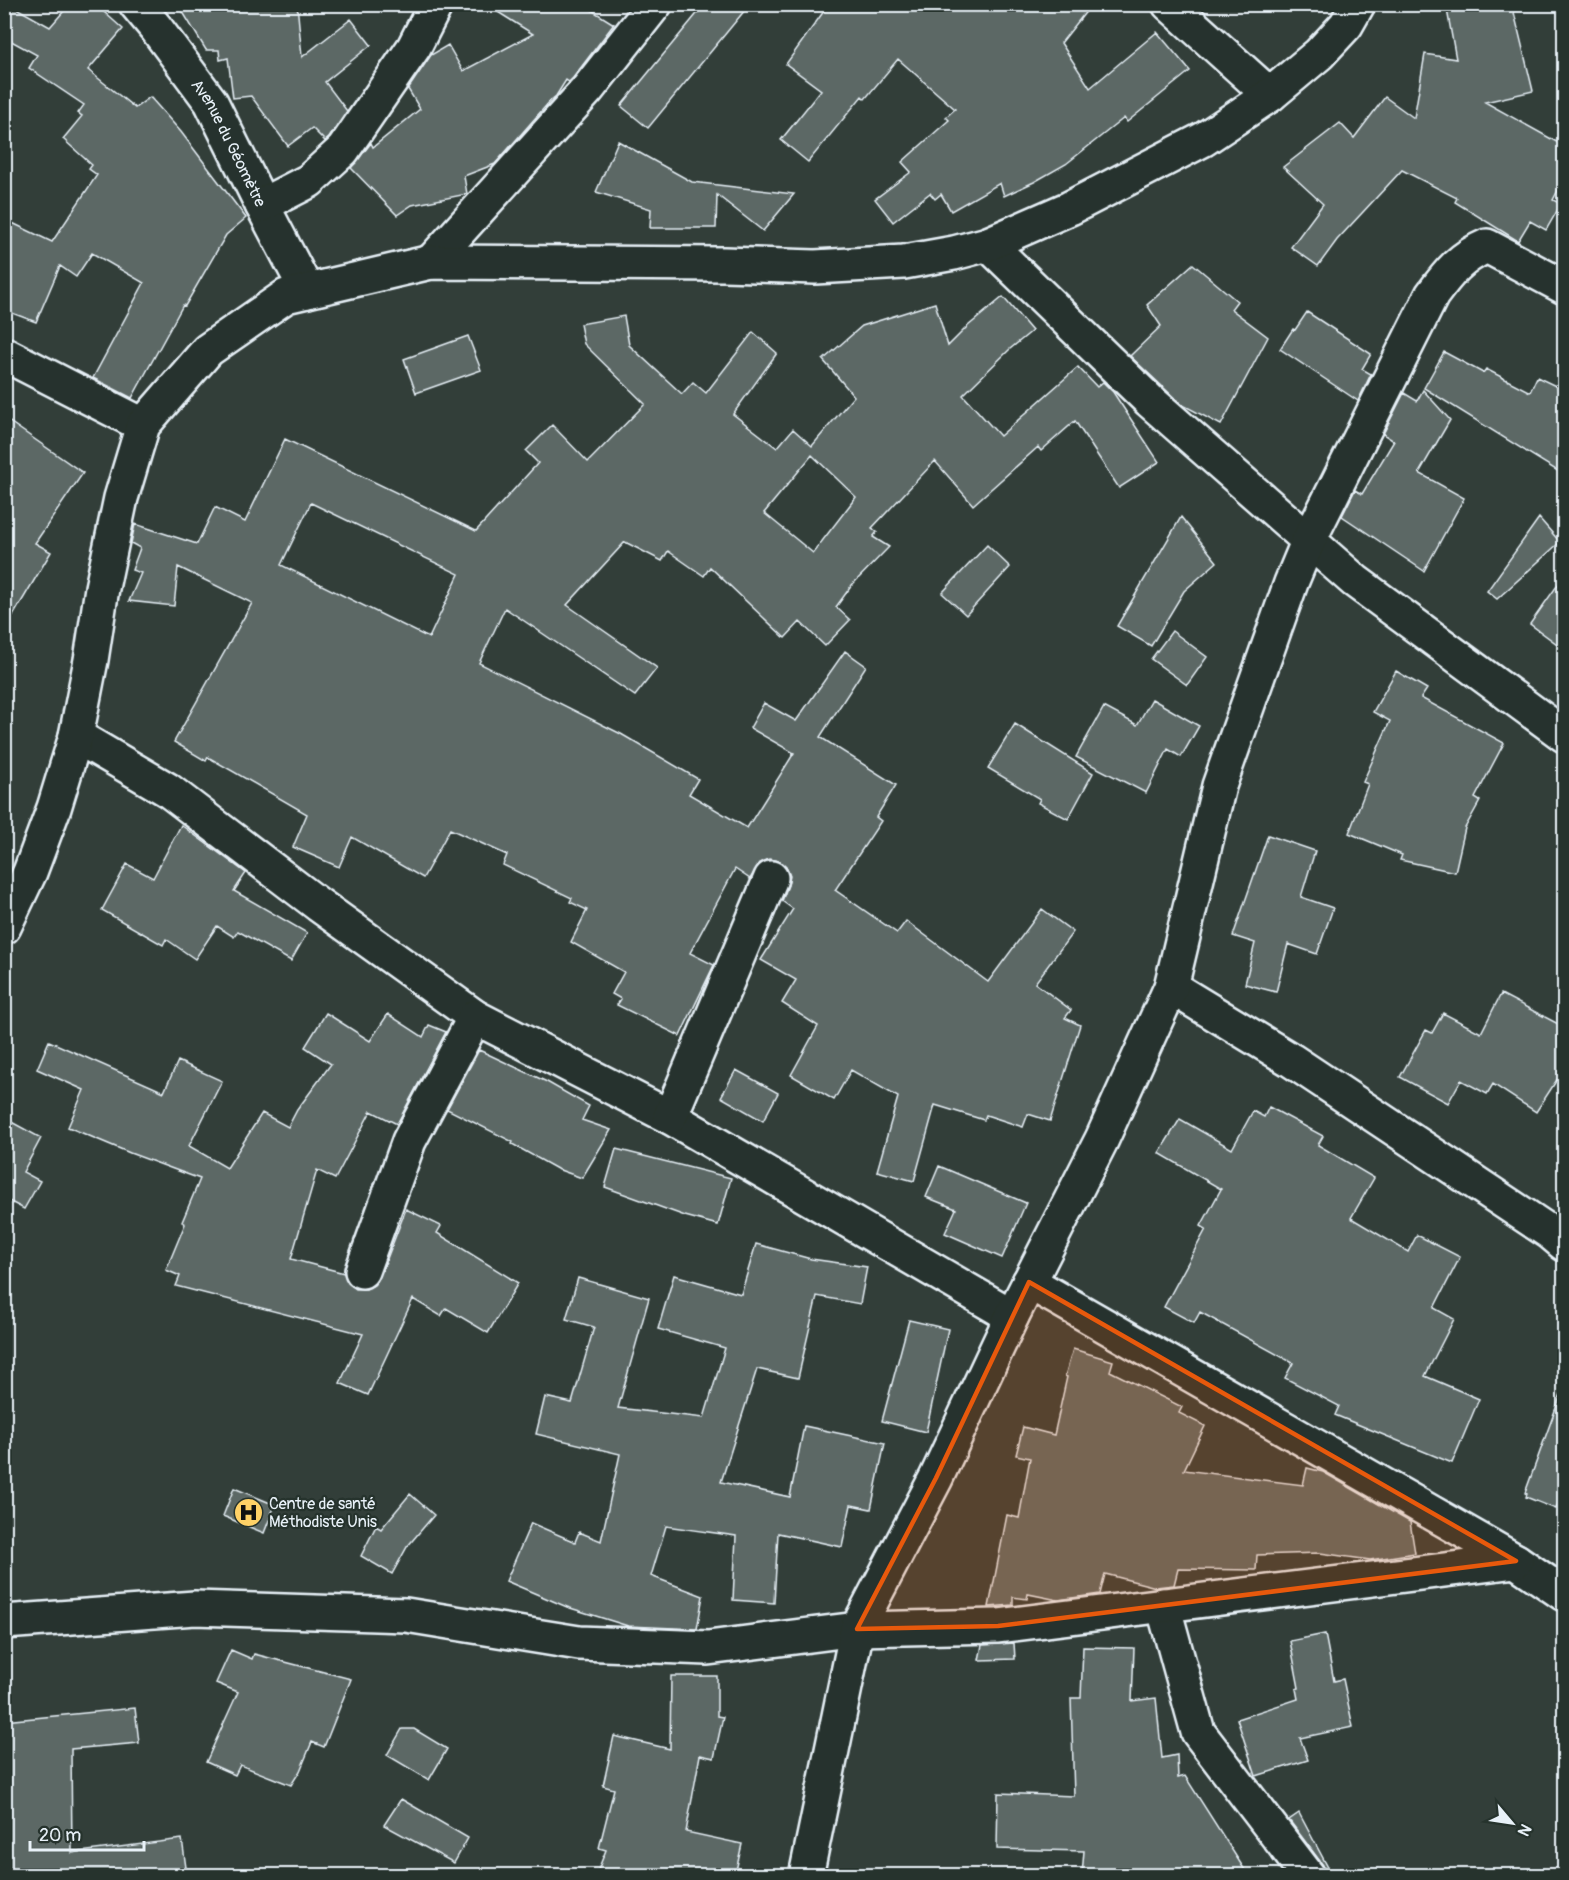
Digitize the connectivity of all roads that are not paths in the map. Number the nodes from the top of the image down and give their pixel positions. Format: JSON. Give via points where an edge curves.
{"nodes":[{"id":1,"x":136,"y":4,"type":"edge"},
{"id":2,"x":436,"y":4,"type":"edge"},
{"id":3,"x":655,"y":4,"type":"edge"},
{"id":4,"x":1169,"y":4,"type":"edge"},
{"id":5,"x":1358,"y":4,"type":"edge"},
{"id":6,"x":1270,"y":96,"type":"junction"},
{"id":7,"x":262,"y":205,"type":"junction"},
{"id":8,"x":988,"y":244,"type":"junction"},
{"id":9,"x":432,"y":262,"type":"junction"},
{"id":10,"x":1564,"y":287,"type":"edge"},
{"id":11,"x":307,"y":291,"type":"junction"},
{"id":12,"x":4,"y":354,"type":"edge"},
{"id":13,"x":143,"y":425,"type":"junction"},
{"id":14,"x":1308,"y":542,"type":"junction"},
{"id":15,"x":1564,"y":735,"type":"edge"},
{"id":16,"x":76,"y":736,"type":"junction"},
{"id":17,"x":771,"y":878,"type":"dead end"},
{"id":18,"x":4,"y":927,"type":"edge"},
{"id":19,"x":1170,"y":987,"type":"junction"},
{"id":20,"x":475,"y":1017,"type":"junction"},
{"id":21,"x":670,"y":1117,"type":"junction"},
{"id":22,"x":1564,"y":1244,"type":"edge"},
{"id":23,"x":362,"y":1271,"type":"dead end"},
{"id":24,"x":1029,"y":1282,"type":"junction"},
{"id":25,"x":1012,"y":1316,"type":"junction"},
{"id":26,"x":1516,"y":1561,"type":"junction"},
{"id":27,"x":1564,"y":1594,"type":"edge"},
{"id":28,"x":1163,"y":1605,"type":"junction"},
{"id":29,"x":4,"y":1623,"type":"edge"},
{"id":30,"x":857,"y":1629,"type":"junction"},
{"id":31,"x":806,"y":1875,"type":"edge"},
{"id":32,"x":1308,"y":1875,"type":"edge"}],
"edges":[{"from":1,"to":7,"type":"street","name":"Avenue du Géomètre","via":[[211,102]]},
{"from":2,"to":7,"type":"street","via":[[414,47],[343,150],[309,181]]},
{"from":3,"to":9,"type":"street","via":[[587,90]]},
{"from":4,"to":6,"type":"street"},
{"from":5,"to":6,"type":"street","via":[[1346,25],[1319,54]]},
{"from":6,"to":8,"type":"street","via":[[1204,139],[1141,173]]},
{"from":7,"to":11,"type":"street","name":"Avenue du Géomètre"},
{"from":8,"to":9,"type":"street","via":[[904,262],[815,267]]},
{"from":8,"to":14,"type":"street","via":[[1150,401]]},
{"from":9,"to":11,"type":"street"},
{"from":10,"to":14,"type":"street","via":[[1487,246],[1451,270],[1432,295]]},
{"from":11,"to":13,"type":"street","via":[[286,296],[208,350]]},
{"from":12,"to":13,"type":"street"},
{"from":13,"to":16,"type":"street","via":[[121,498]]},
{"from":14,"to":15,"type":"street","via":[[1354,581]]},
{"from":14,"to":19,"type":"street","via":[[1219,786]]},
{"from":16,"to":18,"type":"street","via":[[30,872]]},
{"from":16,"to":20,"type":"street","via":[[168,790],[318,905]]},
{"from":17,"to":21,"type":"street"},
{"from":19,"to":22,"type":"street","via":[[1291,1060]]},
{"from":19,"to":24,"type":"street","via":[[1102,1139]]},
{"from":20,"to":21,"type":"street"},
{"from":20,"to":23,"type":"street","via":[[409,1141]]},
{"from":21,"to":25,"type":"street"},
{"from":24,"to":25,"type":"street"},
{"from":24,"to":26,"type":"street"},
{"from":25,"to":30,"type":"street","via":[[936,1478]]},
{"from":26,"to":27,"type":"street"},
{"from":26,"to":28,"type":"street"},
{"from":28,"to":30,"type":"street","via":[[998,1626]]},
{"from":28,"to":32,"type":"street","via":[[1198,1732]]},
{"from":29,"to":30,"type":"street","via":[[195,1608],[383,1614],[579,1643],[708,1648]]},
{"from":30,"to":31,"type":"street"}]}
